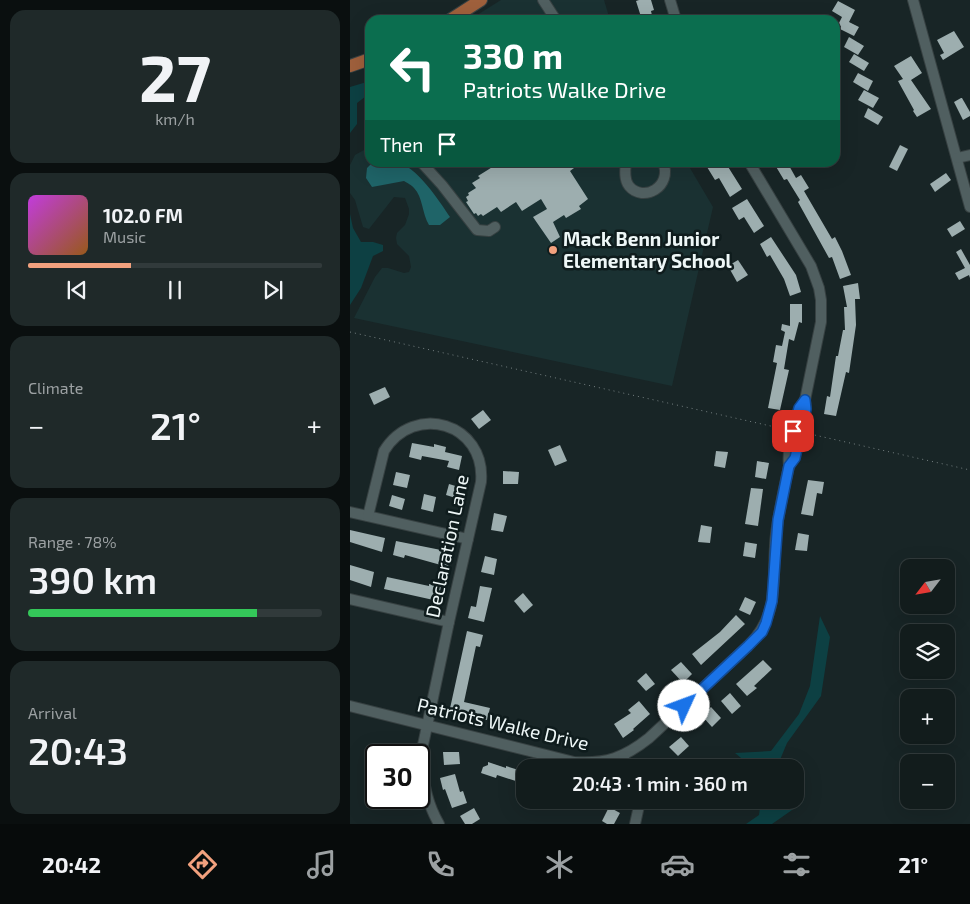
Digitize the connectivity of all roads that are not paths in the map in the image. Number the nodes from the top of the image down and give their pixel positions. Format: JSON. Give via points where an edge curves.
{"nodes":[{"id":1,"x":481,"y":0,"type":"edge"},
{"id":2,"x":543,"y":0,"type":"edge"},
{"id":3,"x":670,"y":0,"type":"edge"},
{"id":4,"x":913,"y":0,"type":"edge"},
{"id":5,"x":458,"y":15,"type":"edge"},
{"id":6,"x":553,"y":15,"type":"edge"},
{"id":7,"x":674,"y":15,"type":"edge"},
{"id":8,"x":365,"y":61,"type":"edge"},
{"id":9,"x":350,"y":66,"type":"edge"},
{"id":10,"x":970,"y":155,"type":"edge"},
{"id":11,"x":957,"y":158,"type":"junction"},
{"id":12,"x":426,"y":167,"type":"edge"},
{"id":13,"x":626,"y":167,"type":"edge"},
{"id":14,"x":664,"y":167,"type":"edge"},
{"id":15,"x":752,"y":167,"type":"edge"},
{"id":16,"x":970,"y":207,"type":"edge"},
{"id":17,"x":495,"y":228,"type":"dead end"},
{"id":18,"x":350,"y":512,"type":"edge"},
{"id":19,"x":368,"y":516,"type":"junction"},
{"id":20,"x":468,"y":539,"type":"junction"},
{"id":21,"x":350,"y":599,"type":"edge"},
{"id":22,"x":449,"y":622,"type":"junction"},
{"id":23,"x":350,"y":706,"type":"edge"},
{"id":24,"x":426,"y":726,"type":"junction"},
{"id":25,"x":623,"y":756,"type":"junction"},
{"id":26,"x":624,"y":759,"type":"edge"},
{"id":27,"x":638,"y":809,"type":"edge"},
{"id":28,"x":439,"y":824,"type":"edge"},
{"id":29,"x":635,"y":824,"type":"edge"}],
"edges":[{"from":1,"to":5,"type":"main road"},
{"from":2,"to":6,"type":"street"},
{"from":3,"to":7,"type":"street"},
{"from":4,"to":11,"type":"street"},
{"from":8,"to":9,"type":"main road"},
{"from":10,"to":11,"type":"street"},
{"from":11,"to":16,"type":"street"},
{"from":12,"to":17,"type":"street","via":[[477,230]]},
{"from":13,"to":14,"type":"street","via":[[629,186],[650,192],[664,180]]},
{"from":15,"to":25,"type":"street","name":"Patriots Walke Drive","via":[[811,266],[822,305],[805,400],[799,408],[797,432],[788,456],[776,535],[770,612],[762,632],[748,646],[649,738]]},
{"from":18,"to":19,"type":"street"},
{"from":19,"to":20,"type":"street"},
{"from":19,"to":20,"type":"street","name":"Declaration Lane","via":[[380,464],[389,443],[405,429],[442,425],[468,439],[481,464],[481,482]]},
{"from":20,"to":22,"type":"street","name":"Declaration Lane"},
{"from":21,"to":22,"type":"street"},
{"from":22,"to":24,"type":"street","name":"Declaration Lane"},
{"from":23,"to":24,"type":"street","name":"Patriots Walke Drive"},
{"from":24,"to":25,"type":"street","name":"Patriots Walke Drive","via":[[574,762],[601,762]]},
{"from":24,"to":28,"type":"street","name":"Declaration Lane","via":[[422,756],[424,778]]},
{"from":25,"to":26,"type":"street"},
{"from":27,"to":29,"type":"street"}]}
